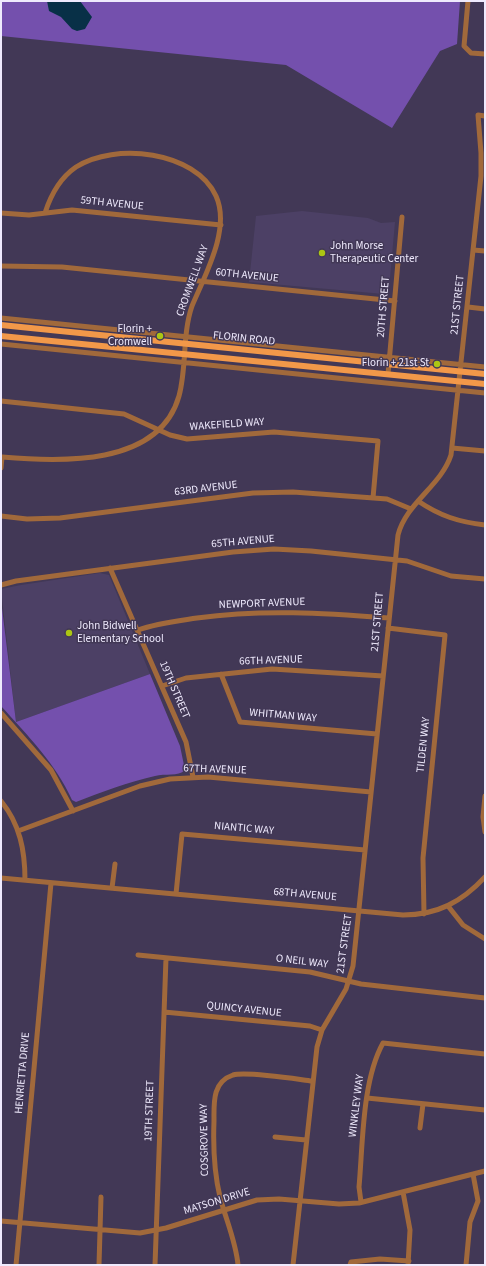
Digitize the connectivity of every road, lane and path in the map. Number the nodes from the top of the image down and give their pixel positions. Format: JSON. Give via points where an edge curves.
{"nodes":[{"id":1,"x":468,"y":1,"type":"edge"},
{"id":2,"x":485,"y":54,"type":"edge"},
{"id":3,"x":485,"y":116,"type":"edge"},
{"id":4,"x":483,"y":176,"type":"edge"},
{"id":5,"x":45,"y":212,"type":"junction"},
{"id":6,"x":1,"y":213,"type":"edge"},
{"id":7,"x":402,"y":217,"type":"dead end"},
{"id":8,"x":220,"y":225,"type":"junction"},
{"id":9,"x":473,"y":250,"type":"junction"},
{"id":10,"x":485,"y":251,"type":"edge"},
{"id":11,"x":1,"y":266,"type":"edge"},
{"id":12,"x":203,"y":281,"type":"junction"},
{"id":13,"x":395,"y":301,"type":"junction"},
{"id":14,"x":468,"y":307,"type":"junction"},
{"id":15,"x":485,"y":309,"type":"edge"},
{"id":16,"x":1,"y":318,"type":"edge"},
{"id":17,"x":1,"y":325,"type":"edge"},
{"id":18,"x":1,"y":336,"type":"edge"},
{"id":19,"x":186,"y":340,"type":"junction"},
{"id":20,"x":1,"y":344,"type":"edge"},
{"id":21,"x":184,"y":354,"type":"junction"},
{"id":22,"x":389,"y":360,"type":"junction"},
{"id":23,"x":183,"y":363,"type":"junction"},
{"id":24,"x":462,"y":364,"type":"junction"},
{"id":25,"x":485,"y":367,"type":"edge"},
{"id":26,"x":461,"y":372,"type":"junction"},
{"id":27,"x":388,"y":374,"type":"junction"},
{"id":28,"x":485,"y":374,"type":"edge"},
{"id":29,"x":460,"y":381,"type":"junction"},
{"id":30,"x":485,"y":384,"type":"edge"},
{"id":31,"x":459,"y":390,"type":"junction"},
{"id":32,"x":485,"y":393,"type":"edge"},
{"id":33,"x":1,"y":401,"type":"edge"},
{"id":34,"x":159,"y":430,"type":"junction"},
{"id":35,"x":452,"y":448,"type":"junction"},
{"id":36,"x":485,"y":451,"type":"edge"},
{"id":37,"x":1,"y":468,"type":"edge"},
{"id":38,"x":372,"y":498,"type":"junction"},
{"id":39,"x":418,"y":501,"type":"junction"},
{"id":40,"x":411,"y":510,"type":"junction"},
{"id":41,"x":1,"y":516,"type":"edge"},
{"id":42,"x":485,"y":525,"type":"edge"},
{"id":43,"x":394,"y":559,"type":"junction"},
{"id":44,"x":110,"y":568,"type":"junction"},
{"id":45,"x":485,"y":579,"type":"edge"},
{"id":46,"x":1,"y":584,"type":"edge"},
{"id":47,"x":389,"y":618,"type":"junction"},
{"id":48,"x":388,"y":628,"type":"junction"},
{"id":49,"x":138,"y":630,"type":"junction"},
{"id":50,"x":220,"y":674,"type":"junction"},
{"id":51,"x":383,"y":676,"type":"junction"},
{"id":52,"x":162,"y":686,"type":"junction"},
{"id":53,"x":1,"y":713,"type":"edge"},
{"id":54,"x":377,"y":734,"type":"junction"},
{"id":55,"x":193,"y":777,"type":"junction"},
{"id":56,"x":371,"y":792,"type":"junction"},
{"id":57,"x":485,"y":796,"type":"edge"},
{"id":58,"x":1,"y":801,"type":"edge"},
{"id":59,"x":73,"y":811,"type":"junction"},
{"id":60,"x":18,"y":831,"type":"junction"},
{"id":61,"x":485,"y":832,"type":"edge"},
{"id":62,"x":365,"y":850,"type":"junction"},
{"id":63,"x":114,"y":864,"type":"dead end"},
{"id":64,"x":485,"y":877,"type":"edge"},
{"id":65,"x":1,"y":878,"type":"edge"},
{"id":66,"x":25,"y":880,"type":"junction"},
{"id":67,"x":51,"y":883,"type":"junction"},
{"id":68,"x":112,"y":888,"type":"junction"},
{"id":69,"x":176,"y":894,"type":"junction"},
{"id":70,"x":448,"y":906,"type":"junction"},
{"id":71,"x":359,"y":910,"type":"junction"},
{"id":72,"x":424,"y":914,"type":"junction"},
{"id":73,"x":485,"y":939,"type":"edge"},
{"id":74,"x":138,"y":956,"type":"dead end"},
{"id":75,"x":166,"y":958,"type":"junction"},
{"id":76,"x":349,"y":981,"type":"junction"},
{"id":77,"x":485,"y":998,"type":"edge"},
{"id":78,"x":164,"y":1012,"type":"junction"},
{"id":79,"x":322,"y":1030,"type":"junction"},
{"id":80,"x":485,"y":1054,"type":"edge"},
{"id":81,"x":312,"y":1081,"type":"junction"},
{"id":82,"x":367,"y":1098,"type":"junction"},
{"id":83,"x":423,"y":1104,"type":"junction"},
{"id":84,"x":485,"y":1110,"type":"edge"},
{"id":85,"x":420,"y":1128,"type":"dead end"},
{"id":86,"x":274,"y":1137,"type":"dead end"},
{"id":87,"x":306,"y":1140,"type":"junction"},
{"id":88,"x":485,"y":1171,"type":"edge"},
{"id":89,"x":473,"y":1174,"type":"junction"},
{"id":90,"x":403,"y":1192,"type":"junction"},
{"id":91,"x":101,"y":1197,"type":"dead end"},
{"id":92,"x":300,"y":1200,"type":"junction"},
{"id":93,"x":361,"y":1202,"type":"junction"},
{"id":94,"x":223,"y":1209,"type":"junction"},
{"id":95,"x":1,"y":1221,"type":"edge"},
{"id":96,"x":19,"y":1223,"type":"junction"},
{"id":97,"x":100,"y":1231,"type":"junction"},
{"id":98,"x":156,"y":1231,"type":"junction"},
{"id":99,"x":408,"y":1263,"type":"edge"},
{"id":100,"x":16,"y":1265,"type":"edge"},
{"id":101,"x":99,"y":1265,"type":"edge"},
{"id":102,"x":155,"y":1265,"type":"edge"},
{"id":103,"x":238,"y":1265,"type":"edge"},
{"id":104,"x":293,"y":1265,"type":"edge"},
{"id":105,"x":350,"y":1265,"type":"edge"},
{"id":106,"x":466,"y":1265,"type":"edge"}],
"edges":[{"from":1,"to":2,"type":"street","via":[[464,42],[466,49]]},
{"from":3,"to":4,"type":"street","name":"21ST STREET","via":[[478,115]]},
{"from":4,"to":9,"type":"street","name":"21ST STREET"},
{"from":5,"to":6,"type":"street","name":"59TH AVENUE"},
{"from":5,"to":8,"type":"street","name":"59TH AVENUE","via":[[80,211]]},
{"from":5,"to":8,"type":"street","name":"CROMWELL WAY","via":[[57,186],[76,167],[105,156],[138,154],[171,160],[201,177],[216,197]]},
{"from":7,"to":13,"type":"street","name":"20TH STREET"},
{"from":8,"to":12,"type":"street","name":"CROMWELL WAY"},
{"from":9,"to":10,"type":"street"},
{"from":9,"to":14,"type":"street","name":"21ST STREET"},
{"from":11,"to":12,"type":"street","name":"60TH AVENUE","via":[[62,267]]},
{"from":12,"to":13,"type":"street","name":"60TH AVENUE"},
{"from":12,"to":19,"type":"street","name":"CROMWELL WAY","via":[[190,312]]},
{"from":13,"to":22,"type":"street","name":"20TH STREET"},
{"from":14,"to":15,"type":"street"},
{"from":14,"to":24,"type":"street","name":"21ST STREET"},
{"from":16,"to":19,"type":"street","name":"FLORIN ROAD"},
{"from":17,"to":19,"type":"main road","name":"FLORIN ROAD"},
{"from":18,"to":21,"type":"main road","name":"FLORIN ROAD"},
{"from":19,"to":21,"type":"street","name":"CROMWELL WAY"},
{"from":19,"to":22,"type":"main road","name":"FLORIN ROAD"},
{"from":20,"to":23,"type":"street"},
{"from":21,"to":23,"type":"street","name":"CROMWELL WAY"},
{"from":21,"to":27,"type":"main road","name":"FLORIN ROAD"},
{"from":22,"to":24,"type":"street","name":"FLORIN ROAD"},
{"from":22,"to":26,"type":"main road","name":"FLORIN ROAD"},
{"from":22,"to":27,"type":"street","name":"20TH STREET"},
{"from":23,"to":31,"type":"street"},
{"from":23,"to":34,"type":"street","name":"CROMWELL WAY","via":[[178,398],[172,413]]},
{"from":24,"to":25,"type":"street","name":"FLORIN ROAD"},
{"from":24,"to":26,"type":"street","name":"21ST STREET"},
{"from":26,"to":28,"type":"main road","name":"FLORIN ROAD"},
{"from":26,"to":29,"type":"street","name":"21ST STREET"},
{"from":27,"to":29,"type":"main road","name":"FLORIN ROAD"},
{"from":29,"to":30,"type":"main road","name":"FLORIN ROAD"},
{"from":29,"to":31,"type":"street","name":"21ST STREET"},
{"from":31,"to":32,"type":"street"},
{"from":31,"to":35,"type":"street","name":"21ST STREET"},
{"from":33,"to":34,"type":"street","name":"WAKEFIELD WAY","via":[[113,412],[132,417]]},
{"from":34,"to":37,"type":"street","name":"CROMWELL WAY","via":[[136,445],[104,454],[56,460],[2,457]]},
{"from":34,"to":38,"type":"street","name":"WAKEFIELD WAY","via":[[188,439],[274,432],[378,441]]},
{"from":35,"to":36,"type":"street"},
{"from":35,"to":39,"type":"street","name":"21ST STREET","via":[[444,470]]},
{"from":38,"to":40,"type":"street","name":"63RD AVENUE","via":[[396,502]]},
{"from":38,"to":41,"type":"street","name":"63RD AVENUE","via":[[313,492],[273,492],[60,518],[27,519]]},
{"from":39,"to":40,"type":"street","name":"21ST STREET"},
{"from":39,"to":42,"type":"street","via":[[445,517]]},
{"from":40,"to":43,"type":"street","name":"21ST STREET","via":[[400,526]]},
{"from":43,"to":44,"type":"street","name":"65TH AVENUE","via":[[274,549]]},
{"from":43,"to":45,"type":"street","name":"65TH AVENUE","via":[[417,563],[451,576]]},
{"from":43,"to":47,"type":"street","name":"21ST STREET"},
{"from":44,"to":46,"type":"street","name":"65TH AVENUE"},
{"from":44,"to":49,"type":"street","name":"19TH STREET"},
{"from":47,"to":48,"type":"street","name":"21ST STREET"},
{"from":47,"to":49,"type":"street","name":"NEWPORT AVENUE","via":[[260,612],[163,622]]},
{"from":48,"to":51,"type":"street","name":"21ST STREET"},
{"from":48,"to":72,"type":"street","name":"TILDEN WAY","via":[[445,635],[423,858]]},
{"from":49,"to":52,"type":"street","name":"19TH STREET"},
{"from":50,"to":51,"type":"street","name":"66TH AVENUE","via":[[294,669]]},
{"from":50,"to":52,"type":"street","name":"66TH AVENUE","via":[[186,678]]},
{"from":50,"to":54,"type":"street","name":"WHITMAN WAY","via":[[240,722]]},
{"from":51,"to":54,"type":"street","name":"21ST STREET"},
{"from":52,"to":55,"type":"street","name":"19TH STREET","via":[[186,742]]},
{"from":53,"to":59,"type":"street","via":[[51,770]]},
{"from":54,"to":56,"type":"street","name":"21ST STREET"},
{"from":55,"to":56,"type":"street","name":"67TH AVENUE"},
{"from":55,"to":59,"type":"street","name":"67TH AVENUE","via":[[140,786]]},
{"from":56,"to":62,"type":"street","name":"21ST STREET"},
{"from":57,"to":61,"type":"street"},
{"from":58,"to":60,"type":"street","via":[[12,816]]},
{"from":59,"to":60,"type":"street","name":"67TH AVENUE"},
{"from":60,"to":66,"type":"street","via":[[24,853]]},
{"from":62,"to":69,"type":"street","name":"NIANTIC WAY","via":[[182,834]]},
{"from":62,"to":71,"type":"street","name":"21ST STREET"},
{"from":63,"to":68,"type":"street"},
{"from":64,"to":70,"type":"street","name":"68TH AVENUE","via":[[470,892]]},
{"from":65,"to":66,"type":"street","name":"68TH AVENUE"},
{"from":66,"to":67,"type":"street","name":"68TH AVENUE"},
{"from":67,"to":68,"type":"street","name":"68TH AVENUE"},
{"from":67,"to":96,"type":"street","name":"HENRIETTA DRIVE"},
{"from":68,"to":69,"type":"street","name":"68TH AVENUE"},
{"from":69,"to":71,"type":"street","name":"68TH AVENUE"},
{"from":70,"to":72,"type":"street","name":"68TH AVENUE"},
{"from":70,"to":73,"type":"street","via":[[463,925]]},
{"from":71,"to":72,"type":"street","name":"68TH AVENUE","via":[[403,915]]},
{"from":71,"to":76,"type":"street","name":"21ST STREET"},
{"from":74,"to":75,"type":"street","name":"O NEIL WAY"},
{"from":75,"to":76,"type":"street","name":"O NEIL WAY","via":[[310,972]]},
{"from":75,"to":78,"type":"street","name":"19TH STREET"},
{"from":76,"to":77,"type":"street","name":"O NEIL WAY","via":[[371,986]]},
{"from":76,"to":79,"type":"street","name":"21ST STREET","via":[[342,998]]},
{"from":78,"to":79,"type":"street","name":"QUINCY AVENUE","via":[[310,1026]]},
{"from":78,"to":98,"type":"street","name":"19TH STREET"},
{"from":79,"to":81,"type":"street","name":"21ST STREET","via":[[316,1046]]},
{"from":80,"to":82,"type":"street","name":"WINKLEY WAY","via":[[383,1043],[372,1068]]},
{"from":81,"to":87,"type":"street","name":"21ST STREET"},
{"from":81,"to":94,"type":"street","name":"COSGROVE WAY","via":[[242,1074],[229,1077],[220,1084],[214,1100],[213,1150]]},
{"from":82,"to":83,"type":"street"},
{"from":82,"to":93,"type":"street","name":"WINKLEY WAY","via":[[359,1187]]},
{"from":83,"to":84,"type":"street"},
{"from":83,"to":85,"type":"street"},
{"from":86,"to":87,"type":"street"},
{"from":87,"to":92,"type":"street","name":"21ST STREET"},
{"from":88,"to":89,"type":"street","name":"MATSON DRIVE"},
{"from":89,"to":90,"type":"street","name":"MATSON DRIVE"},
{"from":89,"to":106,"type":"street","via":[[478,1201],[470,1222]]},
{"from":90,"to":93,"type":"street","name":"MATSON DRIVE"},
{"from":90,"to":99,"type":"street","via":[[410,1230]]},
{"from":91,"to":97,"type":"street"},
{"from":92,"to":93,"type":"street","name":"MATSON DRIVE","via":[[339,1204]]},
{"from":92,"to":94,"type":"street","name":"MATSON DRIVE","via":[[257,1200]]},
{"from":92,"to":104,"type":"street","name":"21ST STREET"},
{"from":94,"to":98,"type":"street","name":"MATSON DRIVE"},
{"from":94,"to":103,"type":"street","name":"COSGROVE WAY","via":[[235,1246]]},
{"from":95,"to":96,"type":"street","name":"MATSON DRIVE"},
{"from":96,"to":97,"type":"street","name":"MATSON DRIVE"},
{"from":96,"to":100,"type":"street","name":"HENRIETTA DRIVE"},
{"from":97,"to":98,"type":"street","name":"MATSON DRIVE"},
{"from":97,"to":101,"type":"street"},
{"from":98,"to":102,"type":"street","name":"19TH STREET"},
{"from":99,"to":105,"type":"street","via":[[368,1260],[351,1262]]}]}
